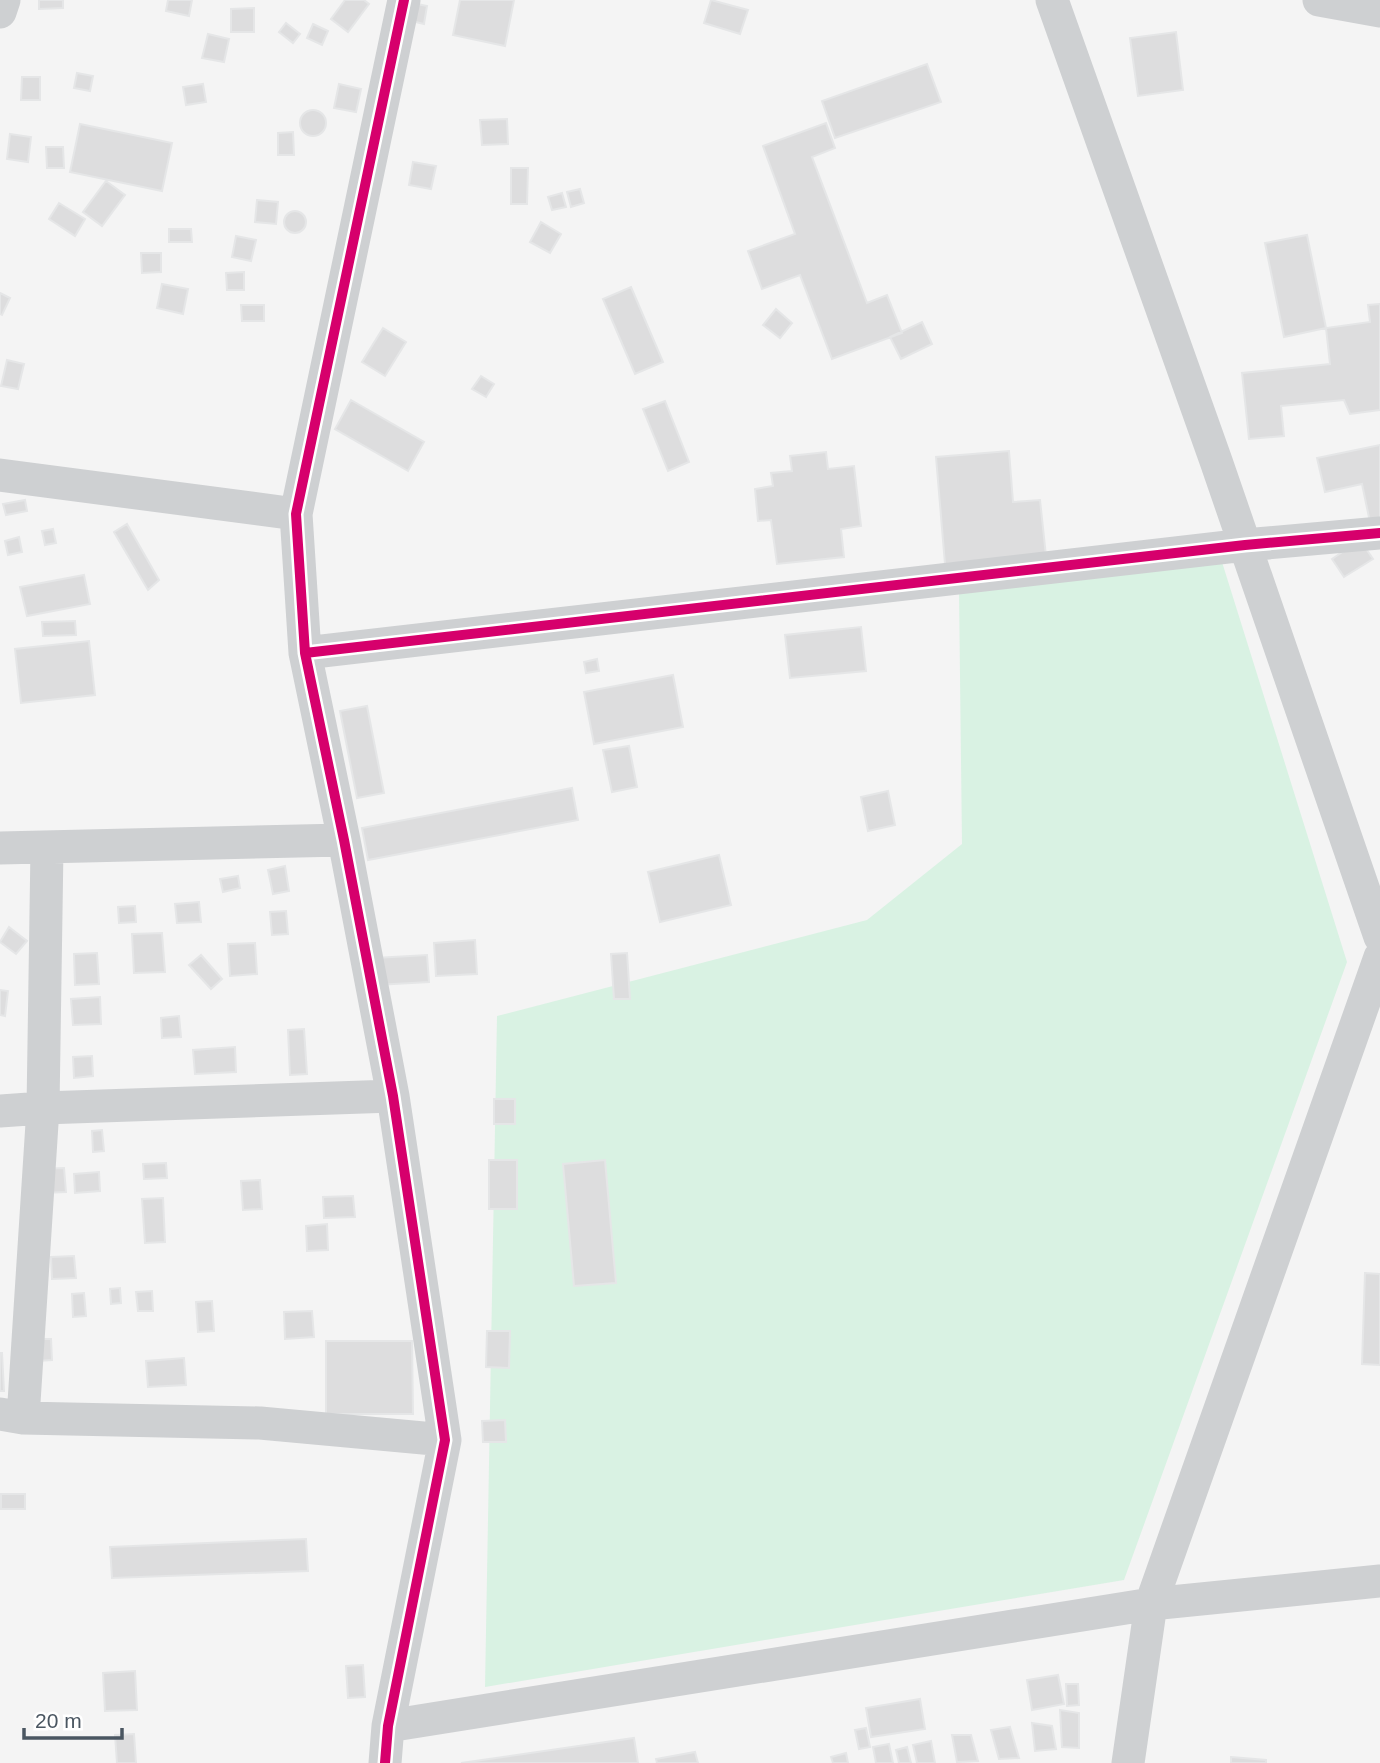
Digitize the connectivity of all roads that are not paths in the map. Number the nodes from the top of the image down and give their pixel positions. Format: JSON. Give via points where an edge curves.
{"nodes":[{"id":1,"x":4,"y":0,"type":"edge"},
{"id":2,"x":404,"y":0,"type":"edge"},
{"id":3,"x":1052,"y":0,"type":"edge"},
{"id":4,"x":1319,"y":0,"type":"edge"},
{"id":5,"x":0,"y":12,"type":"edge"},
{"id":6,"x":1380,"y":12,"type":"edge"},
{"id":7,"x":0,"y":475,"type":"edge"},
{"id":8,"x":296,"y":514,"type":"junction"},
{"id":9,"x":1380,"y":533,"type":"edge"},
{"id":10,"x":1245,"y":545,"type":"junction"},
{"id":11,"x":305,"y":653,"type":"junction"},
{"id":12,"x":344,"y":840,"type":"junction"},
{"id":13,"x":47,"y":847,"type":"junction"},
{"id":14,"x":0,"y":848,"type":"edge"},
{"id":15,"x":1380,"y":937,"type":"edge"},
{"id":16,"x":1380,"y":957,"type":"edge"},
{"id":17,"x":393,"y":1096,"type":"junction"},
{"id":18,"x":43,"y":1108,"type":"junction"},
{"id":19,"x":0,"y":1111,"type":"edge"},
{"id":20,"x":12,"y":1416,"type":"edge"},
{"id":21,"x":445,"y":1440,"type":"junction"},
{"id":22,"x":1380,"y":1581,"type":"edge"},
{"id":23,"x":1151,"y":1604,"type":"junction"},
{"id":24,"x":388,"y":1726,"type":"junction"},
{"id":25,"x":385,"y":1763,"type":"edge"},
{"id":26,"x":1128,"y":1763,"type":"edge"}],
"edges":[{"from":1,"to":5,"type":"street"},
{"from":2,"to":8,"type":"street"},
{"from":3,"to":10,"type":"street"},
{"from":4,"to":6,"type":"street"},
{"from":7,"to":8,"type":"street"},
{"from":8,"to":11,"type":"street"},
{"from":9,"to":10,"type":"street"},
{"from":10,"to":11,"type":"street"},
{"from":10,"to":15,"type":"street"},
{"from":11,"to":12,"type":"street"},
{"from":12,"to":13,"type":"street"},
{"from":12,"to":17,"type":"street"},
{"from":13,"to":14,"type":"street"},
{"from":13,"to":18,"type":"street"},
{"from":16,"to":23,"type":"street"},
{"from":17,"to":18,"type":"street"},
{"from":17,"to":21,"type":"street"},
{"from":18,"to":19,"type":"street"},
{"from":18,"to":20,"type":"street"},
{"from":20,"to":21,"type":"street","via":[[260,1423]]},
{"from":21,"to":24,"type":"street"},
{"from":22,"to":23,"type":"street"},
{"from":23,"to":24,"type":"street"},
{"from":23,"to":26,"type":"street"},
{"from":24,"to":25,"type":"street"}]}
